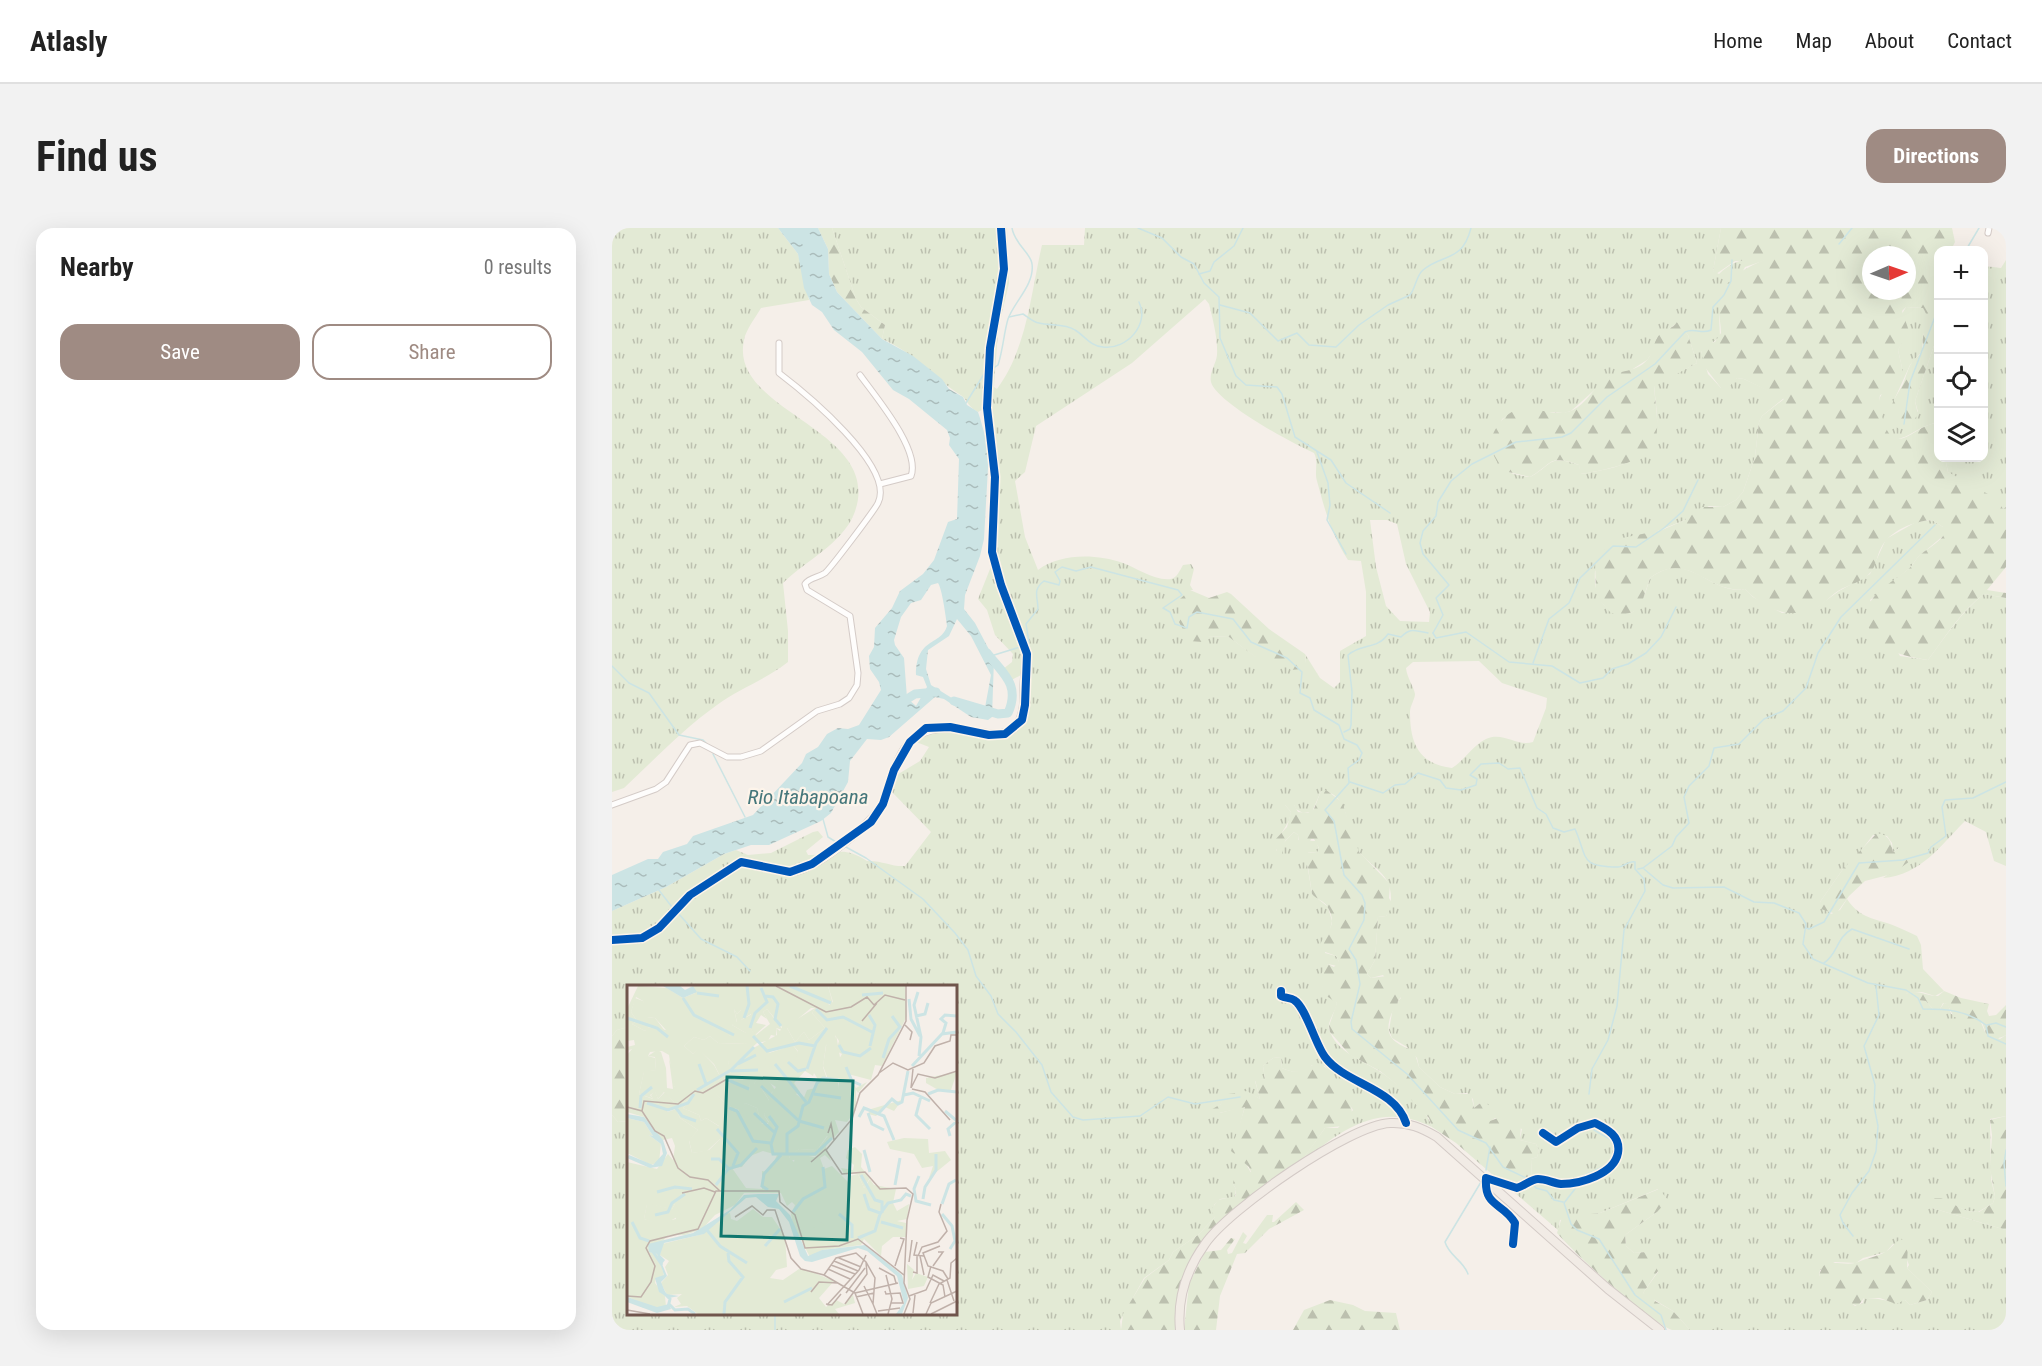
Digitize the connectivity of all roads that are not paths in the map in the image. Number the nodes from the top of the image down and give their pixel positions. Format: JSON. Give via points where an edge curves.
{"nodes":[{"id":1,"x":1001,"y":228,"type":"edge"},
{"id":2,"x":779,"y":344,"type":"dead end"},
{"id":3,"x":860,"y":375,"type":"dead end"},
{"id":4,"x":880,"y":484,"type":"junction"},
{"id":5,"x":1024,"y":645,"type":"joint"},
{"id":6,"x":612,"y":805,"type":"edge"},
{"id":7,"x":612,"y":940,"type":"edge"},
{"id":8,"x":1281,"y":991,"type":"dead end"},
{"id":9,"x":1406,"y":1123,"type":"junction"},
{"id":10,"x":1543,"y":1133,"type":"dead end"},
{"id":11,"x":1486,"y":1178,"type":"junction"},
{"id":12,"x":1513,"y":1244,"type":"dead end"},
{"id":13,"x":1650,"y":1326,"type":"edge"},
{"id":14,"x":1180,"y":1330,"type":"edge"},
{"id":15,"x":1660,"y":1330,"type":"edge"}],
"edges":[{"from":1,"to":5,"type":"street","via":[[1004,269],[990,348],[987,408],[995,477],[992,552]]},
{"from":2,"to":4,"type":"street","via":[[779,372],[821,406],[869,461]]},
{"from":3,"to":4,"type":"street","via":[[901,434],[912,461],[910,476]]},
{"from":4,"to":6,"type":"street","via":[[879,502],[825,574],[805,584],[807,590],[850,616],[858,673],[857,685],[849,698],[817,711],[761,751],[741,757],[728,757],[693,743],[666,782]]},
{"from":5,"to":7,"type":"street","via":[[1028,665],[1022,720],[1005,734],[926,728],[910,742],[871,822],[812,864],[790,872],[741,862],[690,895],[659,928],[642,938]]},
{"from":8,"to":9,"type":"street","via":[[1281,996],[1295,1000],[1302,1010],[1311,1034],[1334,1068],[1397,1106]]},
{"from":9,"to":11,"type":"main road","via":[[1437,1137]]},
{"from":9,"to":14,"type":"main road","via":[[1378,1124],[1351,1136],[1300,1167],[1223,1223],[1190,1268],[1181,1297]]},
{"from":10,"to":11,"type":"street","via":[[1556,1142],[1595,1123],[1615,1135],[1618,1153],[1606,1172],[1563,1184],[1536,1179],[1517,1188]]},
{"from":11,"to":12,"type":"street","via":[[1487,1196],[1515,1222]]},
{"from":11,"to":13,"type":"main road"},
{"from":13,"to":15,"type":"main road"}]}
